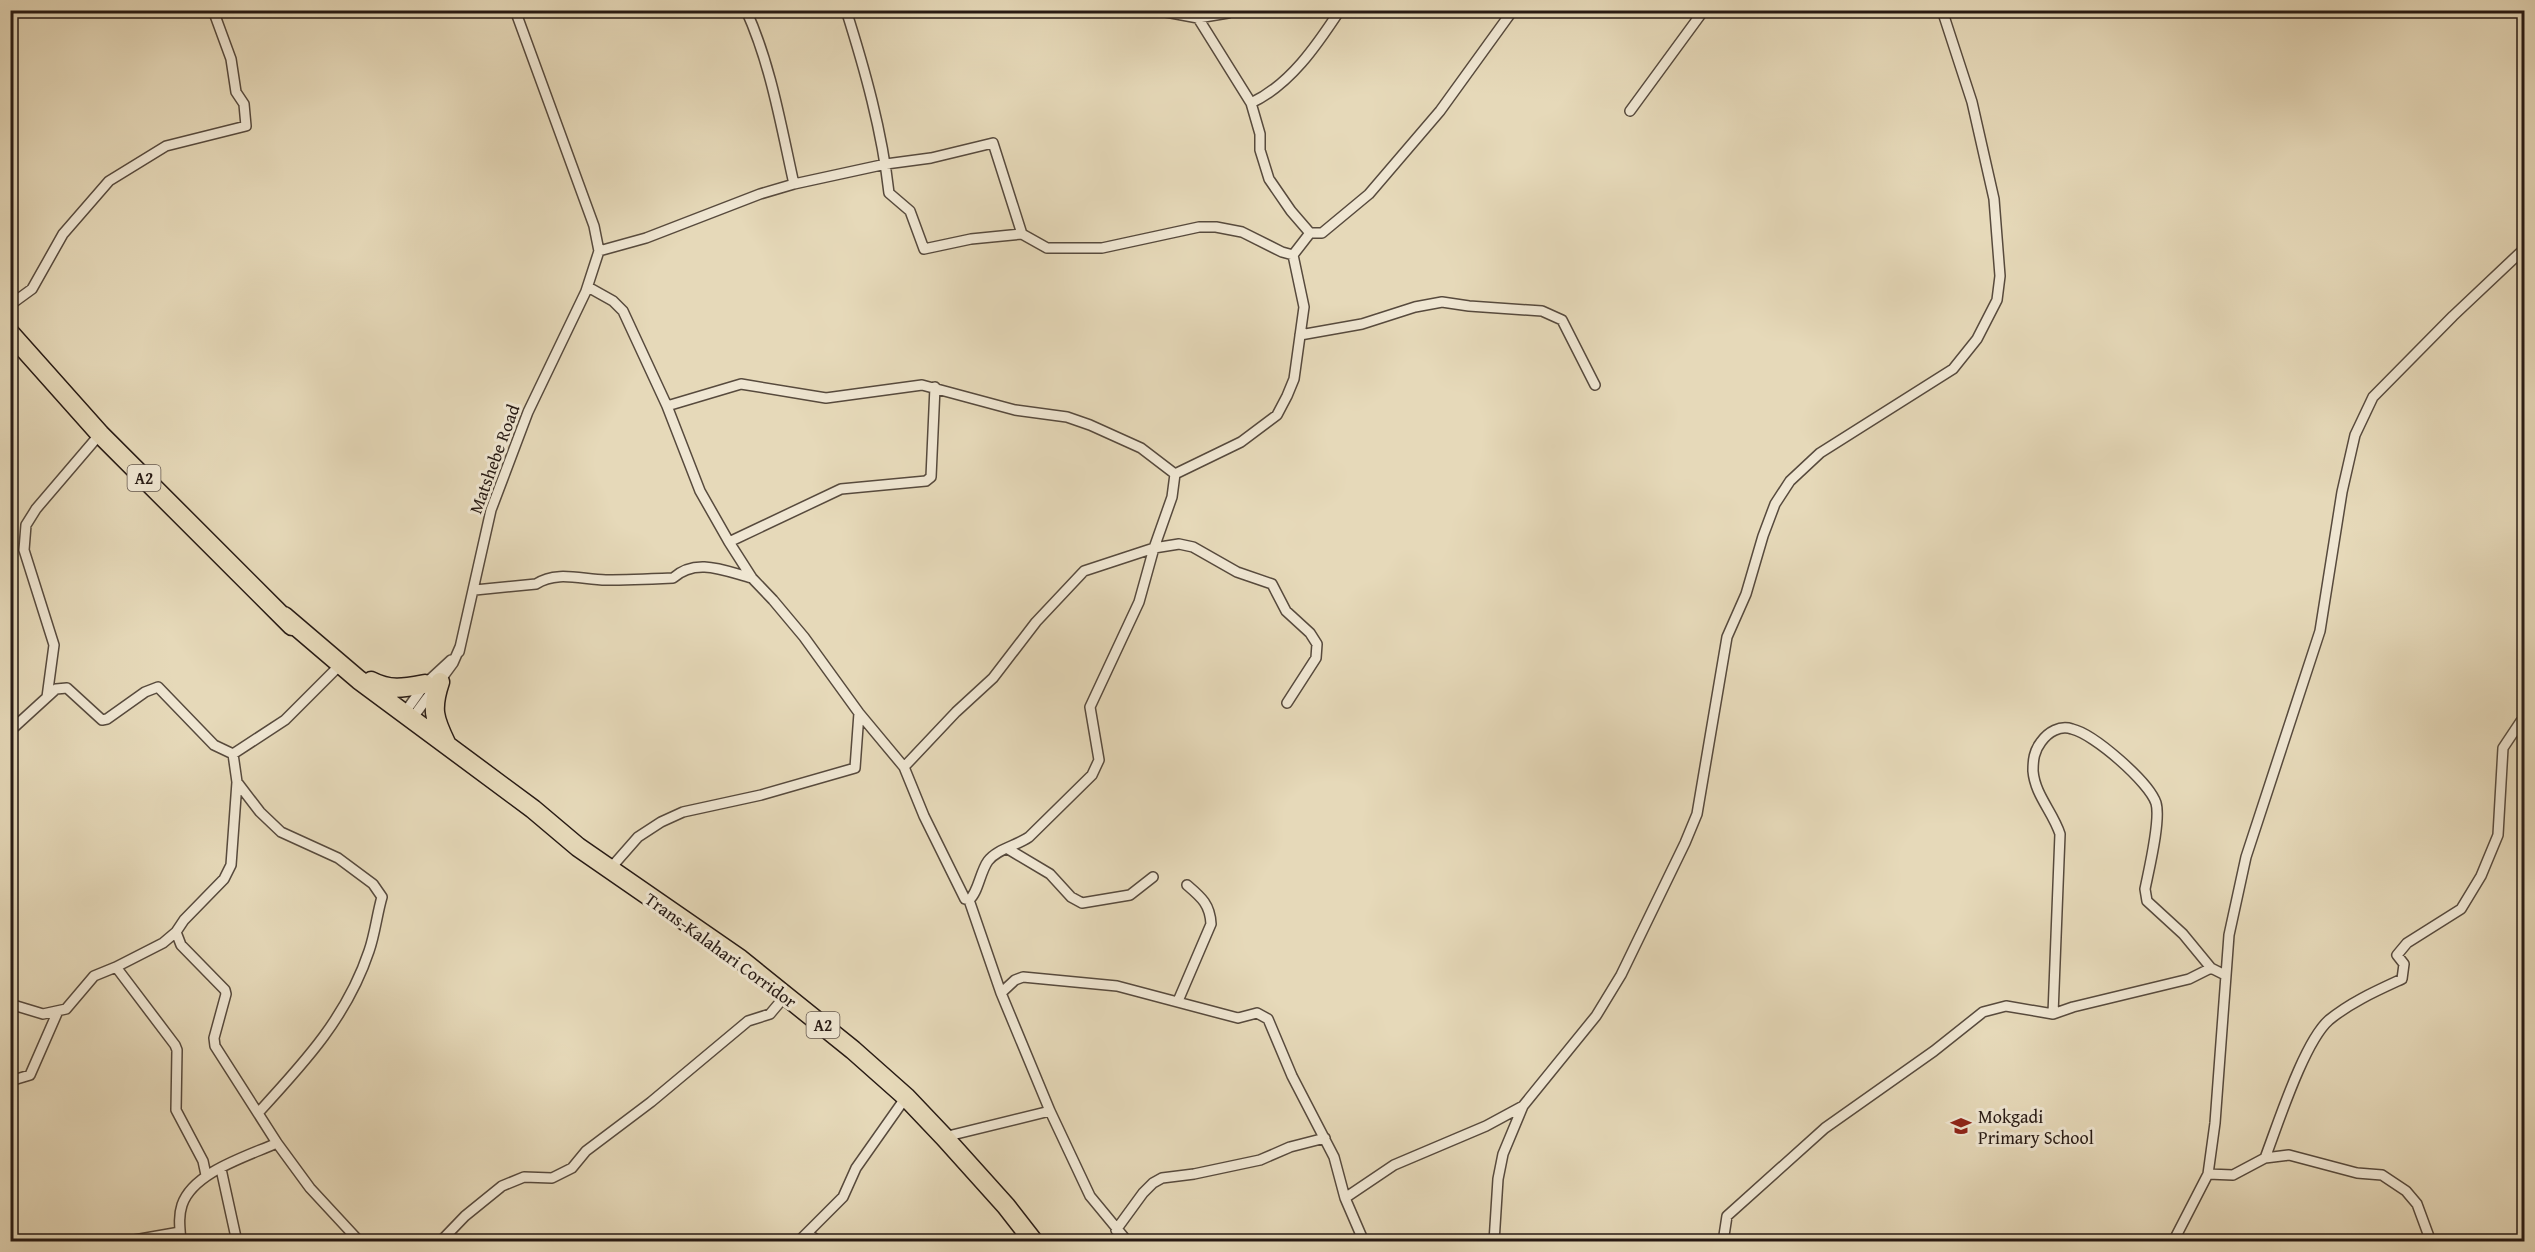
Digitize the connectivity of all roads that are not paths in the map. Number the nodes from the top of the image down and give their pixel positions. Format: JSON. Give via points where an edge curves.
{"nodes":[{"id":1,"x":213,"y":10,"type":"edge"},
{"id":2,"x":527,"y":10,"type":"edge"},
{"id":3,"x":746,"y":10,"type":"edge"},
{"id":4,"x":846,"y":10,"type":"edge"},
{"id":5,"x":1155,"y":10,"type":"edge"},
{"id":6,"x":1228,"y":10,"type":"edge"},
{"id":7,"x":1340,"y":10,"type":"edge"},
{"id":8,"x":1513,"y":10,"type":"edge"},
{"id":9,"x":1704,"y":10,"type":"edge"},
{"id":10,"x":1942,"y":10,"type":"edge"},
{"id":11,"x":516,"y":13,"type":"edge"},
{"id":12,"x":1198,"y":18,"type":"junction"},
{"id":13,"x":1251,"y":102,"type":"junction"},
{"id":14,"x":1630,"y":111,"type":"dead end"},
{"id":15,"x":886,"y":164,"type":"junction"},
{"id":16,"x":794,"y":184,"type":"junction"},
{"id":17,"x":1310,"y":233,"type":"junction"},
{"id":18,"x":1022,"y":234,"type":"junction"},
{"id":19,"x":2524,"y":249,"type":"edge"},
{"id":20,"x":599,"y":251,"type":"junction"},
{"id":21,"x":1293,"y":255,"type":"junction"},
{"id":22,"x":588,"y":287,"type":"junction"},
{"id":23,"x":10,"y":305,"type":"edge"},
{"id":24,"x":10,"y":333,"type":"edge"},
{"id":25,"x":1300,"y":335,"type":"junction"},
{"id":26,"x":1595,"y":385,"type":"dead end"},
{"id":27,"x":935,"y":387,"type":"junction"},
{"id":28,"x":667,"y":406,"type":"junction"},
{"id":29,"x":100,"y":434,"type":"junction"},
{"id":30,"x":1175,"y":474,"type":"junction"},
{"id":31,"x":491,"y":510,"type":"junction"},
{"id":32,"x":729,"y":542,"type":"junction"},
{"id":33,"x":1154,"y":548,"type":"junction"},
{"id":34,"x":752,"y":578,"type":"junction"},
{"id":35,"x":475,"y":590,"type":"junction"},
{"id":36,"x":459,"y":652,"type":"junction"},
{"id":37,"x":338,"y":667,"type":"junction"},
{"id":38,"x":432,"y":683,"type":"junction"},
{"id":39,"x":47,"y":697,"type":"junction"},
{"id":40,"x":1287,"y":703,"type":"dead end"},
{"id":41,"x":859,"y":713,"type":"junction"},
{"id":42,"x":405,"y":720,"type":"junction"},
{"id":43,"x":2524,"y":721,"type":"edge"},
{"id":44,"x":10,"y":731,"type":"edge"},
{"id":45,"x":446,"y":744,"type":"junction"},
{"id":46,"x":233,"y":754,"type":"junction"},
{"id":47,"x":904,"y":767,"type":"junction"},
{"id":48,"x":237,"y":782,"type":"junction"},
{"id":49,"x":578,"y":847,"type":"junction"},
{"id":50,"x":1008,"y":849,"type":"junction"},
{"id":51,"x":609,"y":870,"type":"junction"},
{"id":52,"x":1153,"y":877,"type":"dead end"},
{"id":53,"x":1187,"y":885,"type":"dead end"},
{"id":54,"x":969,"y":900,"type":"junction"},
{"id":55,"x":176,"y":932,"type":"junction"},
{"id":56,"x":116,"y":967,"type":"junction"},
{"id":57,"x":2211,"y":968,"type":"junction"},
{"id":58,"x":2225,"y":975,"type":"junction"},
{"id":59,"x":1001,"y":993,"type":"junction"},
{"id":60,"x":786,"y":995,"type":"junction"},
{"id":61,"x":1178,"y":1001,"type":"junction"},
{"id":62,"x":10,"y":1004,"type":"edge"},
{"id":63,"x":58,"y":1011,"type":"junction"},
{"id":64,"x":2053,"y":1014,"type":"junction"},
{"id":65,"x":10,"y":1081,"type":"edge"},
{"id":66,"x":906,"y":1097,"type":"junction"},
{"id":67,"x":1522,"y":1106,"type":"junction"},
{"id":68,"x":1050,"y":1111,"type":"junction"},
{"id":69,"x":258,"y":1113,"type":"junction"},
{"id":70,"x":944,"y":1137,"type":"junction"},
{"id":71,"x":1325,"y":1138,"type":"junction"},
{"id":72,"x":277,"y":1143,"type":"junction"},
{"id":73,"x":2265,"y":1158,"type":"junction"},
{"id":74,"x":221,"y":1168,"type":"junction"},
{"id":75,"x":2208,"y":1174,"type":"junction"},
{"id":76,"x":206,"y":1175,"type":"junction"},
{"id":77,"x":1345,"y":1198,"type":"junction"},
{"id":78,"x":1116,"y":1230,"type":"junction"},
{"id":79,"x":808,"y":1234,"type":"junction"},
{"id":80,"x":181,"y":1237,"type":"edge"},
{"id":81,"x":123,"y":1242,"type":"edge"},
{"id":82,"x":237,"y":1242,"type":"edge"},
{"id":83,"x":360,"y":1242,"type":"edge"},
{"id":84,"x":440,"y":1242,"type":"edge"},
{"id":85,"x":798,"y":1242,"type":"edge"},
{"id":86,"x":820,"y":1242,"type":"edge"},
{"id":87,"x":1034,"y":1242,"type":"edge"},
{"id":88,"x":1128,"y":1242,"type":"edge"},
{"id":89,"x":1364,"y":1242,"type":"edge"},
{"id":90,"x":1494,"y":1242,"type":"edge"},
{"id":91,"x":1723,"y":1242,"type":"edge"},
{"id":92,"x":2173,"y":1242,"type":"edge"},
{"id":93,"x":2431,"y":1242,"type":"edge"}],
"edges":[{"from":1,"to":23,"type":"street","via":[[231,58],[246,126],[166,146],[109,181],[63,234],[32,289]]},
{"from":2,"to":11,"type":"street"},
{"from":3,"to":16,"type":"street","via":[[761,46]]},
{"from":4,"to":15,"type":"street"},
{"from":5,"to":12,"type":"street"},
{"from":6,"to":12,"type":"street"},
{"from":7,"to":13,"type":"street","via":[[1324,36],[1288,77]]},
{"from":8,"to":17,"type":"street","via":[[1440,111],[1369,195],[1322,233]]},
{"from":9,"to":14,"type":"street"},
{"from":10,"to":67,"type":"street","via":[[1972,102],[1994,199],[2000,276],[1997,300],[1977,339],[1953,369],[1820,453],[1791,481],[1775,504],[1746,594],[1727,637],[1697,814],[1685,843],[1621,975],[1596,1016]]},
{"from":11,"to":20,"type":"street","via":[[594,226]]},
{"from":12,"to":13,"type":"street"},
{"from":13,"to":17,"type":"street","via":[[1269,179]]},
{"from":15,"to":16,"type":"street"},
{"from":15,"to":18,"type":"street","via":[[889,193],[910,211],[924,249]]},
{"from":15,"to":18,"type":"street","via":[[993,143]]},
{"from":16,"to":20,"type":"street"},
{"from":17,"to":21,"type":"street"},
{"from":18,"to":21,"type":"street","via":[[1047,248],[1077,249],[1216,227],[1242,232]]},
{"from":19,"to":58,"type":"street","via":[[2373,397],[2355,435],[2320,631],[2246,857],[2229,935]]},
{"from":20,"to":22,"type":"street"},
{"from":21,"to":25,"type":"street","via":[[1304,307]]},
{"from":22,"to":28,"type":"street","via":[[623,311]]},
{"from":22,"to":31,"type":"street","via":[[528,412]]},
{"from":24,"to":29,"type":"highway","name":"Trans-Kalahari Corridor","number":"A2"},
{"from":25,"to":26,"type":"street","via":[[1362,324],[1442,302],[1542,311],[1562,320]]},
{"from":25,"to":30,"type":"street","via":[[1294,379],[1277,415],[1241,442]]},
{"from":27,"to":28,"type":"street","via":[[892,388],[826,398],[741,384]]},
{"from":27,"to":30,"type":"street","via":[[1015,410],[1067,417],[1090,425],[1141,448]]},
{"from":27,"to":32,"type":"street","via":[[931,477],[926,481],[841,489]]},
{"from":28,"to":32,"type":"street","via":[[700,491]]},
{"from":29,"to":37,"type":"highway","name":"Trans-Kalahari Corridor","number":"A2"},
{"from":29,"to":39,"type":"street","via":[[26,525],[24,550],[54,645]]},
{"from":30,"to":33,"type":"street","via":[[1172,497]]},
{"from":31,"to":35,"type":"street"},
{"from":31,"to":36,"type":"street","name":"Matshebe Road"},
{"from":32,"to":34,"type":"street"},
{"from":33,"to":40,"type":"street","via":[[1179,544],[1193,547],[1238,572],[1272,584],[1286,611],[1317,644],[1316,658]]},
{"from":33,"to":47,"type":"street","via":[[1084,571],[1036,622],[993,678]]},
{"from":33,"to":50,"type":"street","via":[[1139,602],[1090,707],[1099,760],[1092,775],[1029,837]]},
{"from":34,"to":35,"type":"street","via":[[696,566],[682,570],[673,579],[568,576],[536,584]]},
{"from":34,"to":41,"type":"street","via":[[804,638]]},
{"from":35,"to":36,"type":"street"},
{"from":36,"to":38,"type":"street"},
{"from":36,"to":38,"type":"street"},
{"from":37,"to":38,"type":"highway","via":[[398,690]]},
{"from":37,"to":42,"type":"highway","name":"Trans-Kalahari Corridor","number":"A2"},
{"from":37,"to":46,"type":"street","via":[[285,720]]},
{"from":38,"to":42,"type":"street"},
{"from":38,"to":42,"type":"street"},
{"from":38,"to":45,"type":"highway","via":[[433,710]]},
{"from":39,"to":44,"type":"street"},
{"from":39,"to":46,"type":"street","via":[[56,688],[67,688],[102,720],[158,687],[214,745]]},
{"from":41,"to":47,"type":"street"},
{"from":41,"to":51,"type":"street","via":[[855,768],[683,812],[638,837]]},
{"from":42,"to":45,"type":"highway","name":"Trans-Kalahari Corridor","number":"A2"},
{"from":42,"to":49,"type":"highway","name":"Trans-Kalahari Corridor","number":"A2","via":[[530,817]]},
{"from":43,"to":73,"type":"street","via":[[2503,748],[2498,835],[2481,876],[2461,909],[2399,952],[2404,964],[2402,979],[2353,1003],[2327,1022],[2306,1053]]},
{"from":45,"to":49,"type":"highway","name":"Trans-Kalahari Corridor","number":"A2"},
{"from":46,"to":48,"type":"street"},
{"from":47,"to":54,"type":"street","via":[[953,876]]},
{"from":48,"to":55,"type":"street","via":[[231,866]]},
{"from":48,"to":69,"type":"street","via":[[281,832],[338,858],[373,884],[382,897],[369,951],[339,1016],[309,1058]]},
{"from":49,"to":51,"type":"highway","name":"Trans-Kalahari Corridor","number":"A2"},
{"from":50,"to":52,"type":"street","via":[[1050,874],[1082,903],[1130,894]]},
{"from":50,"to":54,"type":"street","via":[[988,860]]},
{"from":51,"to":60,"type":"highway","name":"Trans-Kalahari Corridor","number":"A2"},
{"from":53,"to":61,"type":"street","via":[[1207,902],[1211,924]]},
{"from":54,"to":59,"type":"street"},
{"from":55,"to":56,"type":"street"},
{"from":55,"to":69,"type":"street","via":[[181,945],[225,990],[214,1042]]},
{"from":56,"to":63,"type":"street","via":[[94,976],[66,1009]]},
{"from":56,"to":76,"type":"street","via":[[175,1044],[176,1110],[203,1161]]},
{"from":57,"to":58,"type":"street"},
{"from":57,"to":64,"type":"street","via":[[2188,979]]},
{"from":57,"to":64,"type":"street","via":[[2147,900],[2145,889],[2157,806],[2152,793],[2089,737],[2060,727],[2046,735],[2034,751],[2033,771],[2037,789],[2060,834]]},
{"from":58,"to":75,"type":"street"},
{"from":59,"to":61,"type":"street","via":[[1023,977],[1117,986]]},
{"from":59,"to":68,"type":"street"},
{"from":60,"to":66,"type":"highway","name":"Trans-Kalahari Corridor","number":"A2"},
{"from":60,"to":84,"type":"street","via":[[770,1014],[748,1021],[586,1151],[572,1168],[552,1178],[524,1178],[502,1186]]},
{"from":61,"to":71,"type":"street","via":[[1238,1018],[1257,1013],[1268,1019]]},
{"from":62,"to":63,"type":"street","via":[[43,1014]]},
{"from":63,"to":65,"type":"street","via":[[30,1076]]},
{"from":64,"to":91,"type":"street","via":[[2006,1006],[1983,1011],[1825,1128],[1727,1216]]},
{"from":66,"to":70,"type":"highway","name":"Trans-Kalahari Corridor","number":"A2"},
{"from":66,"to":79,"type":"street","via":[[856,1168],[848,1191]]},
{"from":67,"to":77,"type":"street","via":[[1486,1126],[1394,1164]]},
{"from":67,"to":90,"type":"street","via":[[1503,1154]]},
{"from":68,"to":70,"type":"street"},
{"from":68,"to":78,"type":"street","via":[[1090,1196]]},
{"from":69,"to":72,"type":"street"},
{"from":70,"to":87,"type":"highway","name":"Trans-Kalahari Corridor","number":"A2"},
{"from":71,"to":77,"type":"street"},
{"from":71,"to":78,"type":"street","via":[[1260,1160],[1162,1178],[1143,1193]]},
{"from":72,"to":74,"type":"street"},
{"from":72,"to":83,"type":"street","via":[[310,1188]]},
{"from":73,"to":75,"type":"street","via":[[2233,1175]]},
{"from":73,"to":93,"type":"street","via":[[2289,1155],[2357,1173],[2382,1175],[2417,1204]]},
{"from":74,"to":76,"type":"street"},
{"from":74,"to":82,"type":"street"},
{"from":75,"to":92,"type":"street"},
{"from":76,"to":80,"type":"street","via":[[182,1206]]},
{"from":77,"to":89,"type":"street"},
{"from":78,"to":88,"type":"street"},
{"from":79,"to":85,"type":"street"},
{"from":79,"to":86,"type":"street"},
{"from":80,"to":81,"type":"street"}]}
